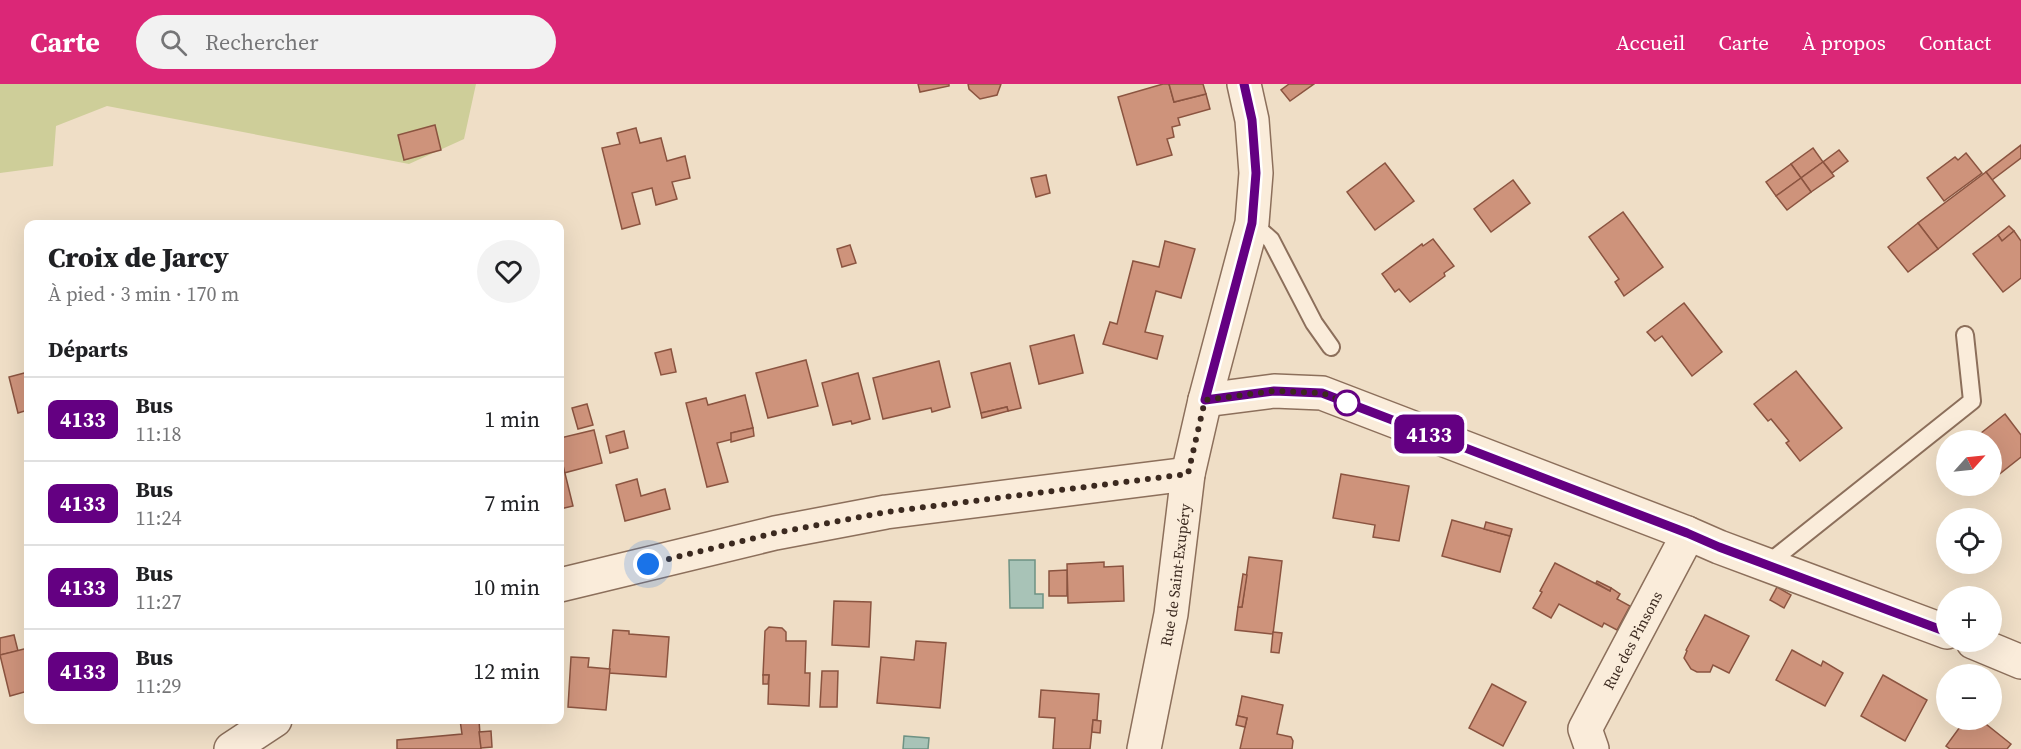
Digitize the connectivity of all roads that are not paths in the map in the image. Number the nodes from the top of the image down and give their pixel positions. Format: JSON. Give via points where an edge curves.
{"nodes":[{"id":1,"x":1244,"y":84,"type":"edge"},
{"id":2,"x":1252,"y":223,"type":"junction"},
{"id":3,"x":1965,"y":335,"type":"dead end"},
{"id":4,"x":1331,"y":347,"type":"dead end"},
{"id":5,"x":1205,"y":400,"type":"junction"},
{"id":6,"x":1188,"y":474,"type":"junction"},
{"id":7,"x":1687,"y":533,"type":"junction"},
{"id":8,"x":1766,"y":565,"type":"junction"},
{"id":9,"x":564,"y":584,"type":"edge"},
{"id":10,"x":1936,"y":628,"type":"edge"},
{"id":11,"x":1997,"y":652,"type":"edge"},
{"id":12,"x":2021,"y":662,"type":"edge"},
{"id":13,"x":269,"y":724,"type":"edge"},
{"id":14,"x":231,"y":749,"type":"edge"},
{"id":15,"x":1144,"y":749,"type":"edge"},
{"id":16,"x":1592,"y":749,"type":"edge"}],
"edges":[{"from":1,"to":2,"type":"street","name":"Rue de Saint-Exupéry","via":[[1252,120],[1256,173]]},
{"from":2,"to":4,"type":"lane","via":[[1271,240],[1314,323]]},
{"from":2,"to":5,"type":"street","name":"Rue de Saint-Exupéry"},
{"from":3,"to":8,"type":"lane","via":[[1972,401]]},
{"from":5,"to":6,"type":"street","name":"Rue de Saint-Exupéry"},
{"from":5,"to":7,"type":"street","via":[[1274,391],[1322,393]]},
{"from":6,"to":9,"type":"street","via":[[886,512],[775,533]]},
{"from":6,"to":15,"type":"street","name":"Rue de Saint-Exupéry","via":[[1171,614]]},
{"from":7,"to":8,"type":"street"},
{"from":7,"to":16,"type":"street","name":"Rue des Pinsons","via":[[1586,729]]},
{"from":8,"to":10,"type":"street"},
{"from":11,"to":12,"type":"street"},
{"from":13,"to":14,"type":"street"}]}
